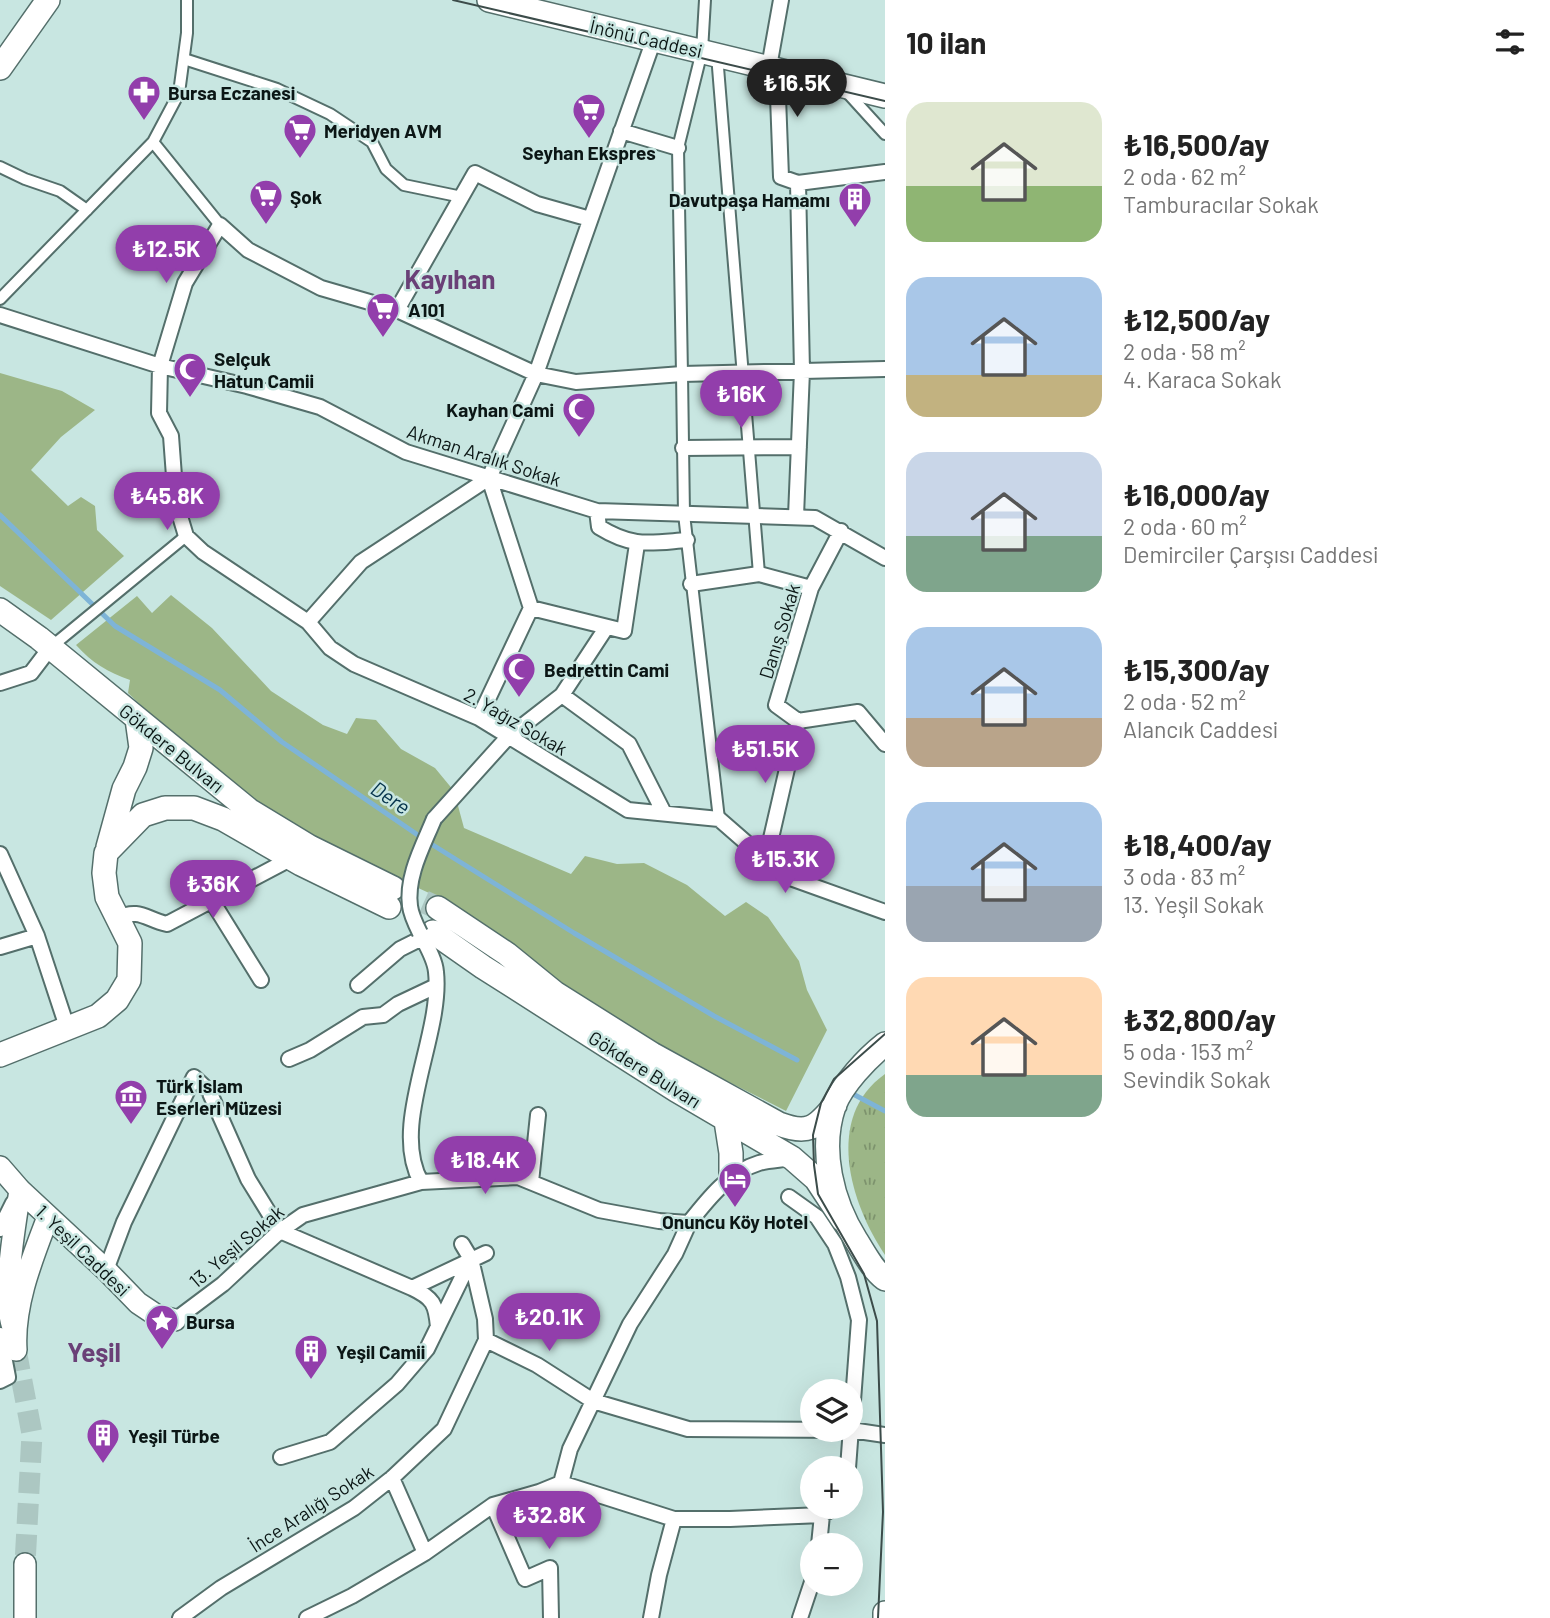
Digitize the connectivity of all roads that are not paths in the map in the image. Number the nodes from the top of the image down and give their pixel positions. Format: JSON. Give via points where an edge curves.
{"nodes":[{"id":1,"x":48,"y":0,"type":"edge"},
{"id":2,"x":187,"y":0,"type":"edge"},
{"id":3,"x":489,"y":0,"type":"edge"},
{"id":4,"x":705,"y":0,"type":"edge"},
{"id":5,"x":781,"y":0,"type":"edge"},
{"id":6,"x":560,"y":9,"type":"edge"},
{"id":7,"x":654,"y":39,"type":"junction"},
{"id":8,"x":709,"y":53,"type":"junction"},
{"id":9,"x":184,"y":59,"type":"junction"},
{"id":10,"x":0,"y":68,"type":"edge"},
{"id":11,"x":773,"y":68,"type":"junction"},
{"id":12,"x":841,"y":85,"type":"junction"},
{"id":13,"x":885,"y":96,"type":"edge"},
{"id":14,"x":621,"y":131,"type":"junction"},
{"id":15,"x":885,"y":134,"type":"edge"},
{"id":16,"x":153,"y":142,"type":"junction"},
{"id":17,"x":678,"y":148,"type":"junction"},
{"id":18,"x":0,"y":167,"type":"edge"},
{"id":19,"x":885,"y":172,"type":"edge"},
{"id":20,"x":797,"y":183,"type":"junction"},
{"id":21,"x":462,"y":197,"type":"junction"},
{"id":22,"x":87,"y":210,"type":"junction"},
{"id":23,"x":590,"y":219,"type":"junction"},
{"id":24,"x":220,"y":225,"type":"junction"},
{"id":25,"x":0,"y":299,"type":"edge"},
{"id":26,"x":397,"y":310,"type":"junction"},
{"id":27,"x":0,"y":315,"type":"edge"},
{"id":28,"x":160,"y":366,"type":"junction"},
{"id":29,"x":885,"y":369,"type":"edge"},
{"id":30,"x":802,"y":371,"type":"junction"},
{"id":31,"x":743,"y":373,"type":"junction"},
{"id":32,"x":536,"y":374,"type":"junction"},
{"id":33,"x":682,"y":374,"type":"junction"},
{"id":34,"x":683,"y":447,"type":"junction"},
{"id":35,"x":799,"y":447,"type":"junction"},
{"id":36,"x":749,"y":448,"type":"junction"},
{"id":37,"x":489,"y":478,"type":"junction"},
{"id":38,"x":597,"y":510,"type":"junction"},
{"id":39,"x":684,"y":514,"type":"junction"},
{"id":40,"x":796,"y":516,"type":"junction"},
{"id":41,"x":755,"y":517,"type":"junction"},
{"id":42,"x":841,"y":531,"type":"junction"},
{"id":43,"x":186,"y":536,"type":"junction"},
{"id":44,"x":687,"y":540,"type":"junction"},
{"id":45,"x":637,"y":544,"type":"junction"},
{"id":46,"x":885,"y":558,"type":"edge"},
{"id":47,"x":760,"y":575,"type":"junction"},
{"id":48,"x":691,"y":584,"type":"junction"},
{"id":49,"x":811,"y":587,"type":"junction"},
{"id":50,"x":531,"y":608,"type":"junction"},
{"id":51,"x":0,"y":610,"type":"edge"},
{"id":52,"x":308,"y":622,"type":"junction"},
{"id":53,"x":606,"y":628,"type":"junction"},
{"id":54,"x":50,"y":648,"type":"junction"},
{"id":55,"x":0,"y":683,"type":"edge"},
{"id":56,"x":562,"y":695,"type":"junction"},
{"id":57,"x":479,"y":718,"type":"junction"},
{"id":58,"x":137,"y":719,"type":"junction"},
{"id":59,"x":798,"y":721,"type":"junction"},
{"id":60,"x":508,"y":737,"type":"junction"},
{"id":61,"x":885,"y":744,"type":"edge"},
{"id":62,"x":664,"y":813,"type":"junction"},
{"id":63,"x":719,"y":819,"type":"junction"},
{"id":64,"x":106,"y":853,"type":"junction"},
{"id":65,"x":0,"y":854,"type":"edge"},
{"id":66,"x":292,"y":858,"type":"junction"},
{"id":67,"x":766,"y":860,"type":"junction"},
{"id":68,"x":212,"y":901,"type":"junction"},
{"id":69,"x":438,"y":908,"type":"tunnel mouth"},
{"id":70,"x":885,"y":912,"type":"edge"},
{"id":71,"x":116,"y":918,"type":"junction"},
{"id":72,"x":425,"y":934,"type":"junction"},
{"id":73,"x":37,"y":936,"type":"junction"},
{"id":74,"x":0,"y":947,"type":"edge"},
{"id":75,"x":261,"y":980,"type":"dead end"},
{"id":76,"x":358,"y":985,"type":"dead end"},
{"id":77,"x":436,"y":986,"type":"junction"},
{"id":78,"x":67,"y":1027,"type":"junction"},
{"id":79,"x":885,"y":1044,"type":"edge"},
{"id":80,"x":0,"y":1055,"type":"edge"},
{"id":81,"x":289,"y":1059,"type":"dead end"},
{"id":82,"x":835,"y":1105,"type":"junction"},
{"id":83,"x":538,"y":1115,"type":"dead end"},
{"id":84,"x":726,"y":1121,"type":"junction"},
{"id":85,"x":792,"y":1158,"type":"junction"},
{"id":86,"x":0,"y":1167,"type":"edge"},
{"id":87,"x":731,"y":1177,"type":"junction"},
{"id":88,"x":421,"y":1182,"type":"junction"},
{"id":89,"x":531,"y":1182,"type":"junction"},
{"id":90,"x":20,"y":1190,"type":"junction"},
{"id":91,"x":789,"y":1197,"type":"dead end"},
{"id":92,"x":48,"y":1217,"type":"junction"},
{"id":93,"x":843,"y":1220,"type":"junction"},
{"id":94,"x":689,"y":1223,"type":"junction"},
{"id":95,"x":0,"y":1229,"type":"edge"},
{"id":96,"x":281,"y":1231,"type":"junction"},
{"id":97,"x":461,"y":1244,"type":"dead end"},
{"id":98,"x":486,"y":1253,"type":"dead end"},
{"id":99,"x":471,"y":1259,"type":"junction"},
{"id":100,"x":106,"y":1270,"type":"junction"},
{"id":101,"x":880,"y":1275,"type":"edge"},
{"id":102,"x":412,"y":1288,"type":"junction"},
{"id":103,"x":885,"y":1295,"type":"edge"},
{"id":104,"x":175,"y":1320,"type":"joint"},
{"id":105,"x":438,"y":1329,"type":"junction"},
{"id":106,"x":10,"y":1339,"type":"edge"},
{"id":107,"x":485,"y":1340,"type":"junction"},
{"id":108,"x":855,"y":1379,"type":"edge"},
{"id":109,"x":0,"y":1381,"type":"edge"},
{"id":110,"x":593,"y":1401,"type":"junction"},
{"id":111,"x":800,"y":1430,"type":"edge"},
{"id":112,"x":863,"y":1432,"type":"edge"},
{"id":113,"x":885,"y":1435,"type":"edge"},
{"id":114,"x":281,"y":1457,"type":"dead end"},
{"id":115,"x":392,"y":1478,"type":"junction"},
{"id":116,"x":561,"y":1483,"type":"junction"},
{"id":117,"x":494,"y":1505,"type":"junction"},
{"id":118,"x":800,"y":1513,"type":"edge"},
{"id":119,"x":674,"y":1518,"type":"junction"},
{"id":120,"x":425,"y":1553,"type":"junction"},
{"id":121,"x":26,"y":1564,"type":"tunnel mouth"},
{"id":122,"x":807,"y":1596,"type":"edge"},
{"id":123,"x":885,"y":1613,"type":"edge"},
{"id":124,"x":25,"y":1618,"type":"edge"},
{"id":125,"x":180,"y":1618,"type":"edge"},
{"id":126,"x":307,"y":1618,"type":"edge"},
{"id":127,"x":551,"y":1618,"type":"edge"},
{"id":128,"x":651,"y":1618,"type":"edge"},
{"id":129,"x":800,"y":1618,"type":"edge"},
{"id":130,"x":885,"y":1618,"type":"edge"}],
"edges":[{"from":1,"to":10,"type":"main road"},
{"from":2,"to":9,"type":"street"},
{"from":3,"to":6,"type":"main road","name":"İnönü Caddesi"},
{"from":4,"to":8,"type":"street"},
{"from":5,"to":11,"type":"street"},
{"from":6,"to":7,"type":"main road","name":"İnönü Caddesi"},
{"from":7,"to":8,"type":"main road","name":"İnönü Caddesi"},
{"from":7,"to":14,"type":"street"},
{"from":8,"to":11,"type":"main road","name":"İnönü Caddesi"},
{"from":8,"to":17,"type":"street"},
{"from":8,"to":31,"type":"street"},
{"from":9,"to":16,"type":"street","via":[[178,93]]},
{"from":9,"to":21,"type":"street","via":[[277,89],[330,114],[372,142],[386,169],[404,185]]},
{"from":11,"to":12,"type":"main road","name":"İnönü Caddesi"},
{"from":11,"to":20,"type":"street","via":[[782,177]]},
{"from":12,"to":13,"type":"main road","name":"İnönü Caddesi"},
{"from":12,"to":15,"type":"street"},
{"from":14,"to":17,"type":"street"},
{"from":14,"to":23,"type":"street"},
{"from":16,"to":22,"type":"street"},
{"from":16,"to":24,"type":"street"},
{"from":17,"to":33,"type":"street"},
{"from":18,"to":22,"type":"street","via":[[60,191]]},
{"from":19,"to":20,"type":"street"},
{"from":20,"to":30,"type":"street"},
{"from":21,"to":23,"type":"street","via":[[475,173],[537,204]]},
{"from":21,"to":26,"type":"street"},
{"from":22,"to":25,"type":"street"},
{"from":23,"to":32,"type":"street"},
{"from":24,"to":26,"type":"street","via":[[248,250],[321,288]]},
{"from":24,"to":28,"type":"street","via":[[185,283]]},
{"from":26,"to":32,"type":"street"},
{"from":27,"to":28,"type":"street","name":"Akman Aralık Sokak"},
{"from":28,"to":37,"type":"street","name":"Akman Aralık Sokak","via":[[320,407],[406,452]]},
{"from":28,"to":43,"type":"street","via":[[159,413],[170,436],[176,503]]},
{"from":29,"to":30,"type":"street"},
{"from":30,"to":31,"type":"street"},
{"from":30,"to":35,"type":"street"},
{"from":31,"to":33,"type":"street"},
{"from":31,"to":36,"type":"street"},
{"from":32,"to":33,"type":"street","via":[[576,382]]},
{"from":32,"to":37,"type":"street"},
{"from":33,"to":34,"type":"street"},
{"from":34,"to":36,"type":"street"},
{"from":34,"to":39,"type":"street"},
{"from":35,"to":36,"type":"street"},
{"from":35,"to":40,"type":"street"},
{"from":36,"to":41,"type":"street"},
{"from":37,"to":38,"type":"street","name":"Akman Aralık Sokak"},
{"from":37,"to":50,"type":"street"},
{"from":37,"to":52,"type":"street","via":[[361,562]]},
{"from":38,"to":39,"type":"street","name":"Akman Aralık Sokak"},
{"from":38,"to":45,"type":"street","via":[[599,527]]},
{"from":39,"to":41,"type":"street","name":"Akman Aralık Sokak"},
{"from":39,"to":44,"type":"street"},
{"from":40,"to":41,"type":"street","name":"Akman Aralık Sokak"},
{"from":40,"to":42,"type":"street","name":"Akman Aralık Sokak","via":[[816,518]]},
{"from":41,"to":47,"type":"street"},
{"from":42,"to":46,"type":"street","name":"Akman Aralık Sokak"},
{"from":42,"to":49,"type":"street","name":"Danış Sokak"},
{"from":43,"to":52,"type":"street","name":"2. Yağız Sokak"},
{"from":43,"to":54,"type":"street"},
{"from":44,"to":45,"type":"street"},
{"from":44,"to":48,"type":"street"},
{"from":45,"to":53,"type":"street","via":[[624,631]]},
{"from":47,"to":48,"type":"street"},
{"from":47,"to":49,"type":"street"},
{"from":48,"to":63,"type":"street"},
{"from":49,"to":59,"type":"street","name":"Danış Sokak","via":[[776,705]]},
{"from":50,"to":53,"type":"street"},
{"from":50,"to":57,"type":"street"},
{"from":51,"to":54,"type":"main road","name":"Gökdere Bulvarı"},
{"from":52,"to":57,"type":"street","name":"2. Yağız Sokak","via":[[330,648],[354,664]]},
{"from":53,"to":56,"type":"street"},
{"from":54,"to":55,"type":"street","via":[[31,673]]},
{"from":54,"to":58,"type":"main road","name":"Gökdere Bulvarı"},
{"from":56,"to":60,"type":"street"},
{"from":56,"to":62,"type":"street","via":[[629,744]]},
{"from":57,"to":60,"type":"street","name":"2. Yağız Sokak"},
{"from":58,"to":64,"type":"main road","via":[[141,748]]},
{"from":58,"to":66,"type":"main road","name":"Gökdere Bulvarı","via":[[248,810],[391,897]]},
{"from":59,"to":61,"type":"street","via":[[858,712]]},
{"from":59,"to":67,"type":"street"},
{"from":60,"to":62,"type":"street","name":"2. Yağız Sokak","via":[[628,810]]},
{"from":60,"to":72,"type":"street","bridge":true,"via":[[434,819],[416,861],[410,909]]},
{"from":62,"to":63,"type":"street","name":"2. Yağız Sokak"},
{"from":63,"to":67,"type":"street"},
{"from":64,"to":66,"type":"main road","name":"Gökdere Bulvarı","via":[[143,816],[165,808],[194,808]]},
{"from":64,"to":71,"type":"main road","via":[[107,897]]},
{"from":65,"to":73,"type":"street"},
{"from":66,"to":68,"type":"street"},
{"from":67,"to":70,"type":"street","via":[[793,879]]},
{"from":68,"to":71,"type":"street","via":[[167,924],[144,913]]},
{"from":68,"to":75,"type":"street"},
{"from":69,"to":82,"type":"main road","name":"Gökdere Bulvarı","via":[[555,993],[652,1054],[779,1124],[793,1130],[810,1129]]},
{"from":71,"to":78,"type":"main road","via":[[130,943],[129,980],[117,1000],[98,1016]]},
{"from":72,"to":76,"type":"street"},
{"from":72,"to":77,"type":"street"},
{"from":72,"to":84,"type":"main road","name":"Gökdere Bulvarı"},
{"from":73,"to":74,"type":"street"},
{"from":73,"to":78,"type":"street"},
{"from":77,"to":81,"type":"street","via":[[383,1015],[363,1017]]},
{"from":77,"to":88,"type":"street","via":[[411,1120],[413,1168]]},
{"from":78,"to":80,"type":"main road"},
{"from":79,"to":82,"type":"main road","via":[[858,1070]]},
{"from":82,"to":93,"type":"main road","via":[[827,1143]]},
{"from":83,"to":89,"type":"street"},
{"from":84,"to":85,"type":"main road","name":"Gökdere Bulvarı"},
{"from":84,"to":87,"type":"main road"},
{"from":85,"to":87,"type":"street","via":[[759,1163]]},
{"from":85,"to":93,"type":"main road","name":"Gökdere Bulvarı","via":[[816,1179]]},
{"from":86,"to":90,"type":"main road","name":"1. Yeşil Caddesi"},
{"from":87,"to":94,"type":"street"},
{"from":88,"to":89,"type":"street","name":"13. Yeşil Sokak","via":[[518,1177]]},
{"from":88,"to":96,"type":"street","name":"13. Yeşil Sokak","via":[[303,1215]]},
{"from":89,"to":94,"type":"street","name":"13. Yeşil Sokak","via":[[598,1210]]},
{"from":90,"to":92,"type":"main road","name":"1. Yeşil Caddesi"},
{"from":90,"to":95,"type":"street"},
{"from":90,"to":106,"type":"main road","via":[[5,1299]]},
{"from":91,"to":108,"type":"street","via":[[817,1217],[835,1244],[848,1277],[859,1320]]},
{"from":92,"to":100,"type":"main road","name":"1. Yeşil Caddesi"},
{"from":92,"to":106,"type":"main road"},
{"from":93,"to":101,"type":"main road","name":"Gökdere Bulvarı"},
{"from":94,"to":110,"type":"street","via":[[676,1254],[630,1324]]},
{"from":96,"to":100,"type":"street","via":[[248,1180],[209,1091],[194,1077],[124,1222]]},
{"from":96,"to":102,"type":"street"},
{"from":96,"to":104,"type":"street","name":"13. Yeşil Sokak"},
{"from":97,"to":99,"type":"street"},
{"from":98,"to":99,"type":"street"},
{"from":99,"to":102,"type":"street"},
{"from":99,"to":105,"type":"street"},
{"from":99,"to":107,"type":"street","via":[[485,1319]]},
{"from":100,"to":104,"type":"main road","name":"1. Yeşil Caddesi","via":[[138,1303]]},
{"from":101,"to":103,"type":"main road","name":"Gökdere Bulvarı"},
{"from":102,"to":105,"type":"street","via":[[428,1296],[436,1309]]},
{"from":105,"to":114,"type":"street","via":[[397,1384],[330,1442]]},
{"from":106,"to":109,"type":"street","via":[[8,1377]]},
{"from":107,"to":110,"type":"street","via":[[537,1365]]},
{"from":107,"to":115,"type":"street","name":"İnce Aralığı Sokak","via":[[444,1429]]},
{"from":110,"to":111,"type":"street","via":[[688,1429]]},
{"from":110,"to":116,"type":"street","via":[[570,1449]]},
{"from":112,"to":113,"type":"street"},
{"from":115,"to":120,"type":"street"},
{"from":115,"to":125,"type":"street","name":"İnce Aralığı Sokak","via":[[354,1508]]},
{"from":116,"to":117,"type":"street"},
{"from":116,"to":119,"type":"street"},
{"from":117,"to":120,"type":"street"},
{"from":117,"to":127,"type":"street","via":[[526,1578],[550,1568]]},
{"from":118,"to":119,"type":"street"},
{"from":119,"to":128,"type":"street"},
{"from":120,"to":126,"type":"street"},
{"from":121,"to":124,"type":"main road"},
{"from":122,"to":129,"type":"street"},
{"from":123,"to":130,"type":"main road"}]}
